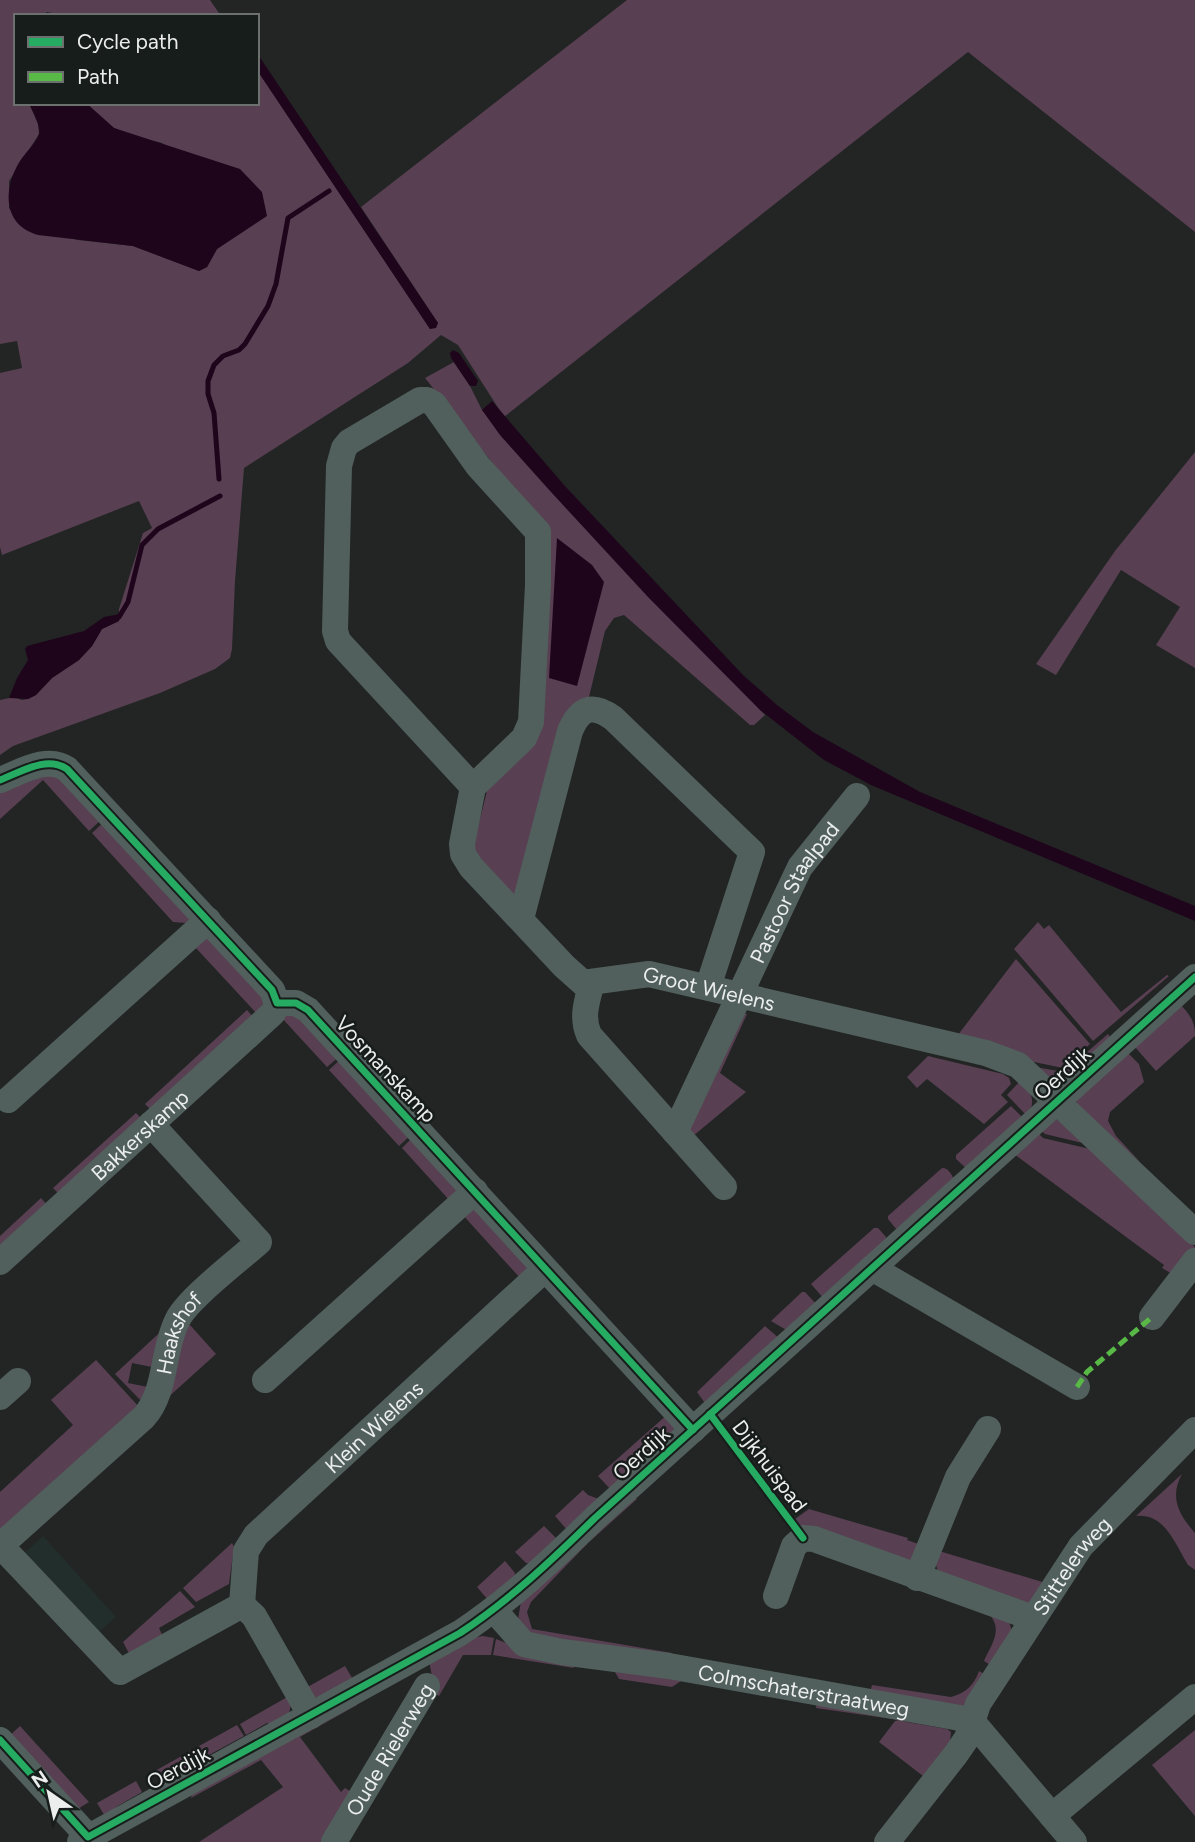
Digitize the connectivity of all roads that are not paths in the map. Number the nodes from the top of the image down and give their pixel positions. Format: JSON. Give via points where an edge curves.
{"nodes":[{"id":1,"x":0,"y":780,"type":"edge"},
{"id":2,"x":473,"y":787,"type":"junction"},
{"id":3,"x":857,"y":796,"type":"dead end"},
{"id":4,"x":522,"y":919,"type":"junction"},
{"id":5,"x":208,"y":920,"type":"junction"},
{"id":6,"x":1195,"y":977,"type":"edge"},
{"id":7,"x":592,"y":982,"type":"junction"},
{"id":8,"x":708,"y":987,"type":"junction"},
{"id":9,"x":741,"y":997,"type":"junction"},
{"id":10,"x":277,"y":1003,"type":"junction"},
{"id":11,"x":8,"y":1100,"type":"dead end"},
{"id":12,"x":1058,"y":1101,"type":"junction"},
{"id":13,"x":150,"y":1124,"type":"junction"},
{"id":14,"x":675,"y":1132,"type":"junction"},
{"id":15,"x":724,"y":1187,"type":"dead end"},
{"id":16,"x":475,"y":1191,"type":"junction"},
{"id":17,"x":1195,"y":1232,"type":"edge"},
{"id":18,"x":1195,"y":1261,"type":"edge"},
{"id":19,"x":0,"y":1262,"type":"edge"},
{"id":20,"x":872,"y":1268,"type":"junction"},
{"id":21,"x":544,"y":1270,"type":"junction"},
{"id":22,"x":1152,"y":1317,"type":"dead end"},
{"id":23,"x":265,"y":1380,"type":"dead end"},
{"id":24,"x":1077,"y":1387,"type":"dead end"},
{"id":25,"x":988,"y":1429,"type":"dead end"},
{"id":26,"x":693,"y":1430,"type":"junction"},
{"id":27,"x":1195,"y":1430,"type":"edge"},
{"id":28,"x":0,"y":1546,"type":"edge"},
{"id":29,"x":917,"y":1578,"type":"junction"},
{"id":30,"x":776,"y":1596,"type":"dead end"},
{"id":31,"x":242,"y":1605,"type":"junction"},
{"id":32,"x":494,"y":1610,"type":"junction"},
{"id":33,"x":1034,"y":1618,"type":"junction"},
{"id":34,"x":427,"y":1686,"type":"dead end"},
{"id":35,"x":1195,"y":1697,"type":"edge"},
{"id":36,"x":311,"y":1716,"type":"junction"},
{"id":37,"x":971,"y":1720,"type":"junction"},
{"id":38,"x":0,"y":1740,"type":"edge"},
{"id":39,"x":1052,"y":1816,"type":"junction"},
{"id":40,"x":87,"y":1840,"type":"edge"},
{"id":41,"x":334,"y":1842,"type":"edge"},
{"id":42,"x":887,"y":1842,"type":"edge"},
{"id":43,"x":1074,"y":1842,"type":"edge"}],
"edges":[{"from":1,"to":5,"type":"street","via":[[53,763],[67,769]]},
{"from":2,"to":2,"type":"street","via":[[338,641],[335,631],[339,466],[344,447],[420,400],[434,404],[478,466],[538,532],[531,722],[524,738]]},
{"from":2,"to":4,"type":"street","via":[[463,854]]},
{"from":3,"to":9,"type":"street","name":"Pastoor Staalpad","via":[[800,867]]},
{"from":4,"to":7,"type":"street","via":[[575,978]]},
{"from":4,"to":8,"type":"street","via":[[570,731],[583,713],[601,710],[752,852]]},
{"from":5,"to":10,"type":"street","via":[[272,990]]},
{"from":5,"to":11,"type":"street"},
{"from":6,"to":12,"type":"street","name":"Oerdijk"},
{"from":7,"to":8,"type":"street","name":"Groot Wielens","via":[[649,974]]},
{"from":7,"to":14,"type":"street","via":[[584,1013],[589,1035]]},
{"from":8,"to":9,"type":"street","name":"Groot Wielens"},
{"from":9,"to":12,"type":"street","name":"Groot Wielens","via":[[986,1053],[1018,1065]]},
{"from":9,"to":14,"type":"street","name":"Pastoor Staalpad"},
{"from":10,"to":13,"type":"street","name":"Bakkerskamp","via":[[273,1013]]},
{"from":10,"to":16,"type":"street","name":"Vosmanskamp","via":[[296,1003],[308,1010]]},
{"from":12,"to":17,"type":"street","name":"Groot Wielens"},
{"from":12,"to":20,"type":"street","name":"Oerdijk"},
{"from":13,"to":19,"type":"street","name":"Bakkerskamp"},
{"from":13,"to":28,"type":"street","name":"Haakshof","via":[[259,1242],[182,1311],[154,1404],[144,1417]]},
{"from":14,"to":15,"type":"street"},
{"from":16,"to":21,"type":"street","name":"Vosmanskamp"},
{"from":16,"to":23,"type":"street"},
{"from":18,"to":22,"type":"street"},
{"from":20,"to":24,"type":"street"},
{"from":20,"to":26,"type":"street","name":"Oerdijk"},
{"from":21,"to":26,"type":"street","name":"Vosmanskamp"},
{"from":21,"to":31,"type":"street","name":"Klein Wielens","via":[[250,1542]]},
{"from":25,"to":29,"type":"street","via":[[958,1477]]},
{"from":26,"to":32,"type":"street","name":"Oerdijk"},
{"from":27,"to":33,"type":"street","name":"Stittelerweg","via":[[1081,1546]]},
{"from":28,"to":31,"type":"street","via":[[120,1672]]},
{"from":29,"to":30,"type":"street","name":"Dijkhuispad","via":[[803,1538],[794,1546]]},
{"from":29,"to":33,"type":"street","name":"Dijkhuispad"},
{"from":31,"to":36,"type":"street","via":[[254,1616]]},
{"from":32,"to":36,"type":"street","name":"Oerdijk"},
{"from":32,"to":37,"type":"street","name":"Colmschaterstraatweg","via":[[524,1644],[669,1665]]},
{"from":33,"to":37,"type":"street","name":"Stittelerweg"},
{"from":34,"to":41,"type":"street","name":"Oude Rielerweg"},
{"from":35,"to":39,"type":"street"},
{"from":36,"to":40,"type":"street","name":"Oerdijk"},
{"from":37,"to":39,"type":"street"},
{"from":37,"to":42,"type":"street","name":"Stittelerweg","via":[[967,1738],[956,1754]]},
{"from":38,"to":40,"type":"street"},
{"from":39,"to":43,"type":"street"}]}
